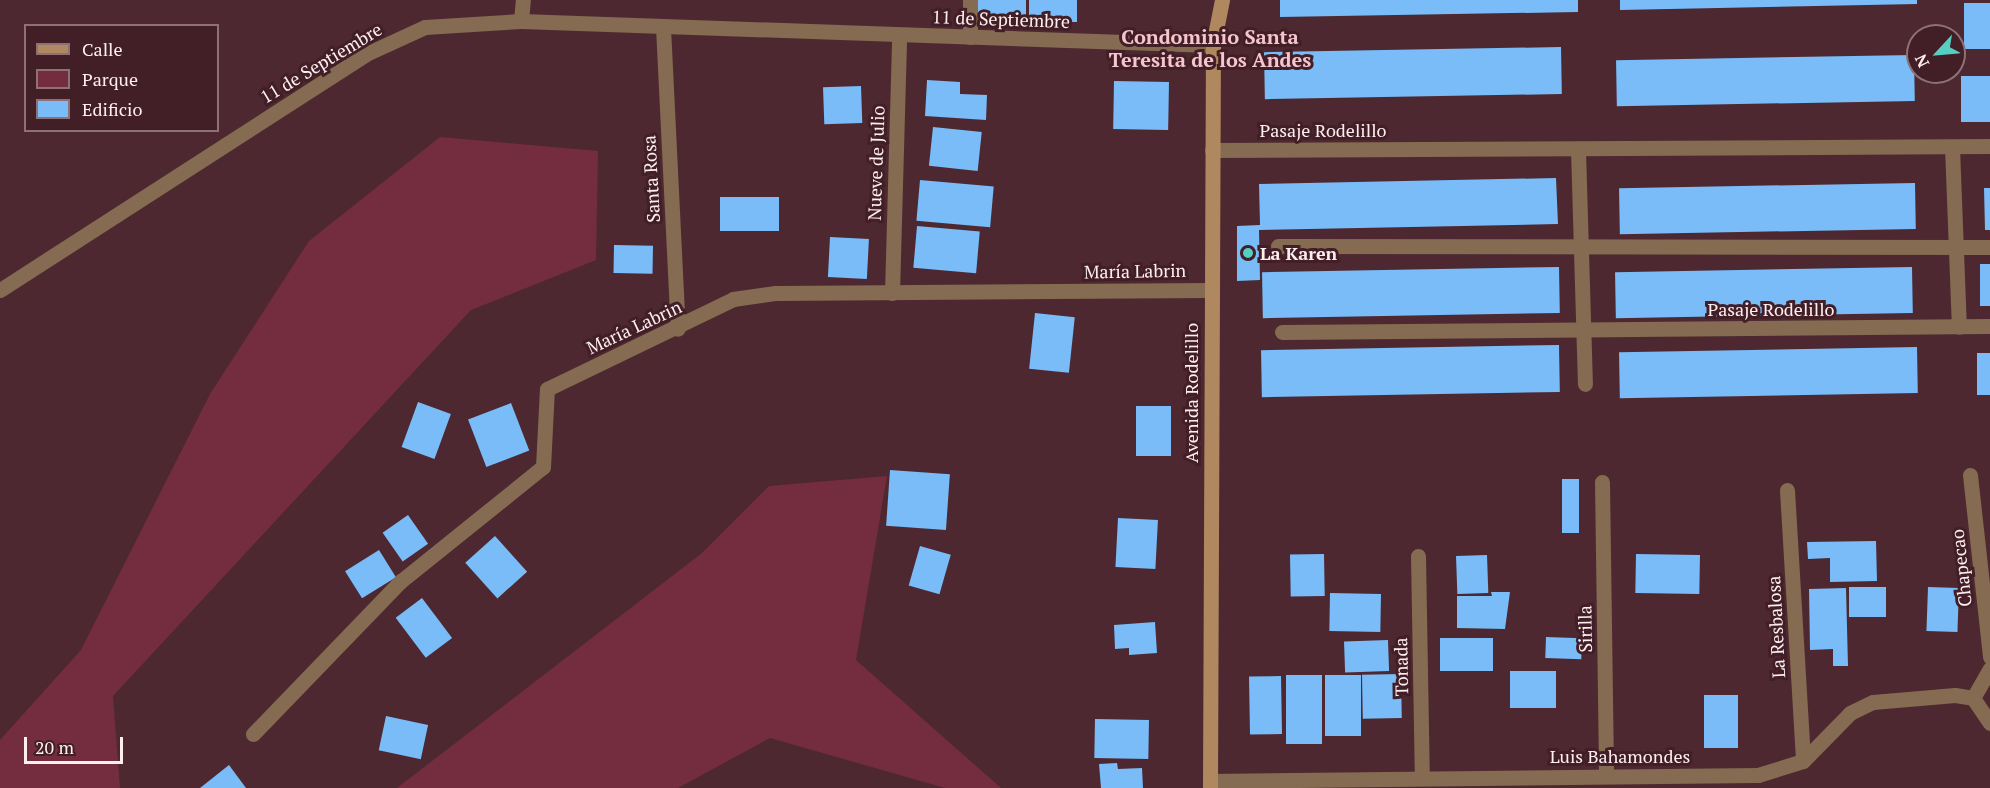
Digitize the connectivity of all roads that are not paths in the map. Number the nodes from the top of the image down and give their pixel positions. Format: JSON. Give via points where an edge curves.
{"nodes":[{"id":1,"x":523,"y":0,"type":"edge"},
{"id":2,"x":970,"y":0,"type":"edge"},
{"id":3,"x":1222,"y":0,"type":"edge"},
{"id":4,"x":521,"y":21,"type":"junction"},
{"id":5,"x":663,"y":27,"type":"junction"},
{"id":6,"x":899,"y":34,"type":"junction"},
{"id":7,"x":970,"y":37,"type":"junction"},
{"id":8,"x":1213,"y":45,"type":"junction"},
{"id":9,"x":1952,"y":147,"type":"junction"},
{"id":10,"x":1990,"y":147,"type":"edge"},
{"id":11,"x":1212,"y":150,"type":"junction"},
{"id":12,"x":1578,"y":150,"type":"junction"},
{"id":13,"x":1581,"y":243,"type":"junction"},
{"id":14,"x":1278,"y":246,"type":"dead end"},
{"id":15,"x":1956,"y":247,"type":"junction"},
{"id":16,"x":1990,"y":247,"type":"edge"},
{"id":17,"x":0,"y":290,"type":"edge"},
{"id":18,"x":1210,"y":290,"type":"junction"},
{"id":19,"x":892,"y":293,"type":"junction"},
{"id":20,"x":1990,"y":326,"type":"edge"},
{"id":21,"x":1959,"y":327,"type":"junction"},
{"id":22,"x":678,"y":329,"type":"junction"},
{"id":23,"x":1584,"y":330,"type":"junction"},
{"id":24,"x":1281,"y":332,"type":"dead end"},
{"id":25,"x":1585,"y":384,"type":"dead end"},
{"id":26,"x":1970,"y":475,"type":"dead end"},
{"id":27,"x":1602,"y":482,"type":"dead end"},
{"id":28,"x":1787,"y":490,"type":"dead end"},
{"id":29,"x":1418,"y":556,"type":"dead end"},
{"id":30,"x":1990,"y":657,"type":"edge"},
{"id":31,"x":1990,"y":669,"type":"edge"},
{"id":32,"x":1973,"y":698,"type":"junction"},
{"id":33,"x":1990,"y":723,"type":"edge"},
{"id":34,"x":253,"y":734,"type":"dead end"},
{"id":35,"x":1803,"y":761,"type":"junction"},
{"id":36,"x":1422,"y":776,"type":"junction"},
{"id":37,"x":1606,"y":776,"type":"junction"},
{"id":38,"x":1541,"y":782,"type":"edge"},
{"id":39,"x":1648,"y":782,"type":"edge"},
{"id":40,"x":1351,"y":783,"type":"edge"},
{"id":41,"x":1210,"y":785,"type":"edge"}],
"edges":[{"from":1,"to":4,"type":"street"},
{"from":2,"to":7,"type":"street"},
{"from":3,"to":8,"type":"street","name":"Avenida Rodelillo"},
{"from":4,"to":5,"type":"street","name":"11 de Septiembre"},
{"from":4,"to":17,"type":"street","name":"11 de Septiembre","via":[[425,27],[366,54]]},
{"from":5,"to":6,"type":"street","name":"11 de Septiembre"},
{"from":5,"to":22,"type":"street","name":"Santa Rosa"},
{"from":6,"to":7,"type":"street","name":"11 de Septiembre"},
{"from":6,"to":19,"type":"street","name":"Nueve de Julio"},
{"from":7,"to":8,"type":"street","name":"11 de Septiembre"},
{"from":8,"to":11,"type":"street","name":"Avenida Rodelillo"},
{"from":9,"to":10,"type":"street","name":"Pasaje Rodelillo"},
{"from":9,"to":12,"type":"street","name":"Pasaje Rodelillo"},
{"from":9,"to":15,"type":"street"},
{"from":11,"to":12,"type":"street","name":"Pasaje Rodelillo"},
{"from":11,"to":18,"type":"street","name":"Avenida Rodelillo"},
{"from":12,"to":13,"type":"street"},
{"from":13,"to":14,"type":"street"},
{"from":13,"to":15,"type":"street"},
{"from":13,"to":23,"type":"street"},
{"from":15,"to":16,"type":"street"},
{"from":15,"to":21,"type":"street"},
{"from":18,"to":19,"type":"street","name":"María Labrin"},
{"from":18,"to":41,"type":"street","name":"Avenida Rodelillo"},
{"from":19,"to":22,"type":"street","name":"María Labrin","via":[[775,293],[733,299]]},
{"from":20,"to":21,"type":"street","name":"Pasaje Rodelillo"},
{"from":21,"to":23,"type":"street","name":"Pasaje Rodelillo"},
{"from":22,"to":34,"type":"street","name":"María Labrin","via":[[547,389],[543,467],[401,581]]},
{"from":23,"to":24,"type":"street","name":"Pasaje Rodelillo"},
{"from":23,"to":25,"type":"street"},
{"from":26,"to":30,"type":"street","name":"Chapecao"},
{"from":27,"to":37,"type":"street","name":"Sirilla"},
{"from":28,"to":35,"type":"street","name":"La Resbalosa"},
{"from":29,"to":36,"type":"street","name":"Tonada"},
{"from":31,"to":32,"type":"street"},
{"from":32,"to":33,"type":"street"},
{"from":32,"to":35,"type":"street","name":"Luis Bahamondes","via":[[1916,694],[1873,702],[1850,713]]},
{"from":35,"to":39,"type":"street","name":"Luis Bahamondes","via":[[1758,775]]},
{"from":36,"to":38,"type":"street","name":"Luis Bahamondes"},
{"from":36,"to":40,"type":"street","name":"Luis Bahamondes"},
{"from":37,"to":38,"type":"street","name":"Luis Bahamondes"},
{"from":37,"to":39,"type":"street","name":"Luis Bahamondes"},
{"from":40,"to":41,"type":"street","name":"Luis Bahamondes"}]}
